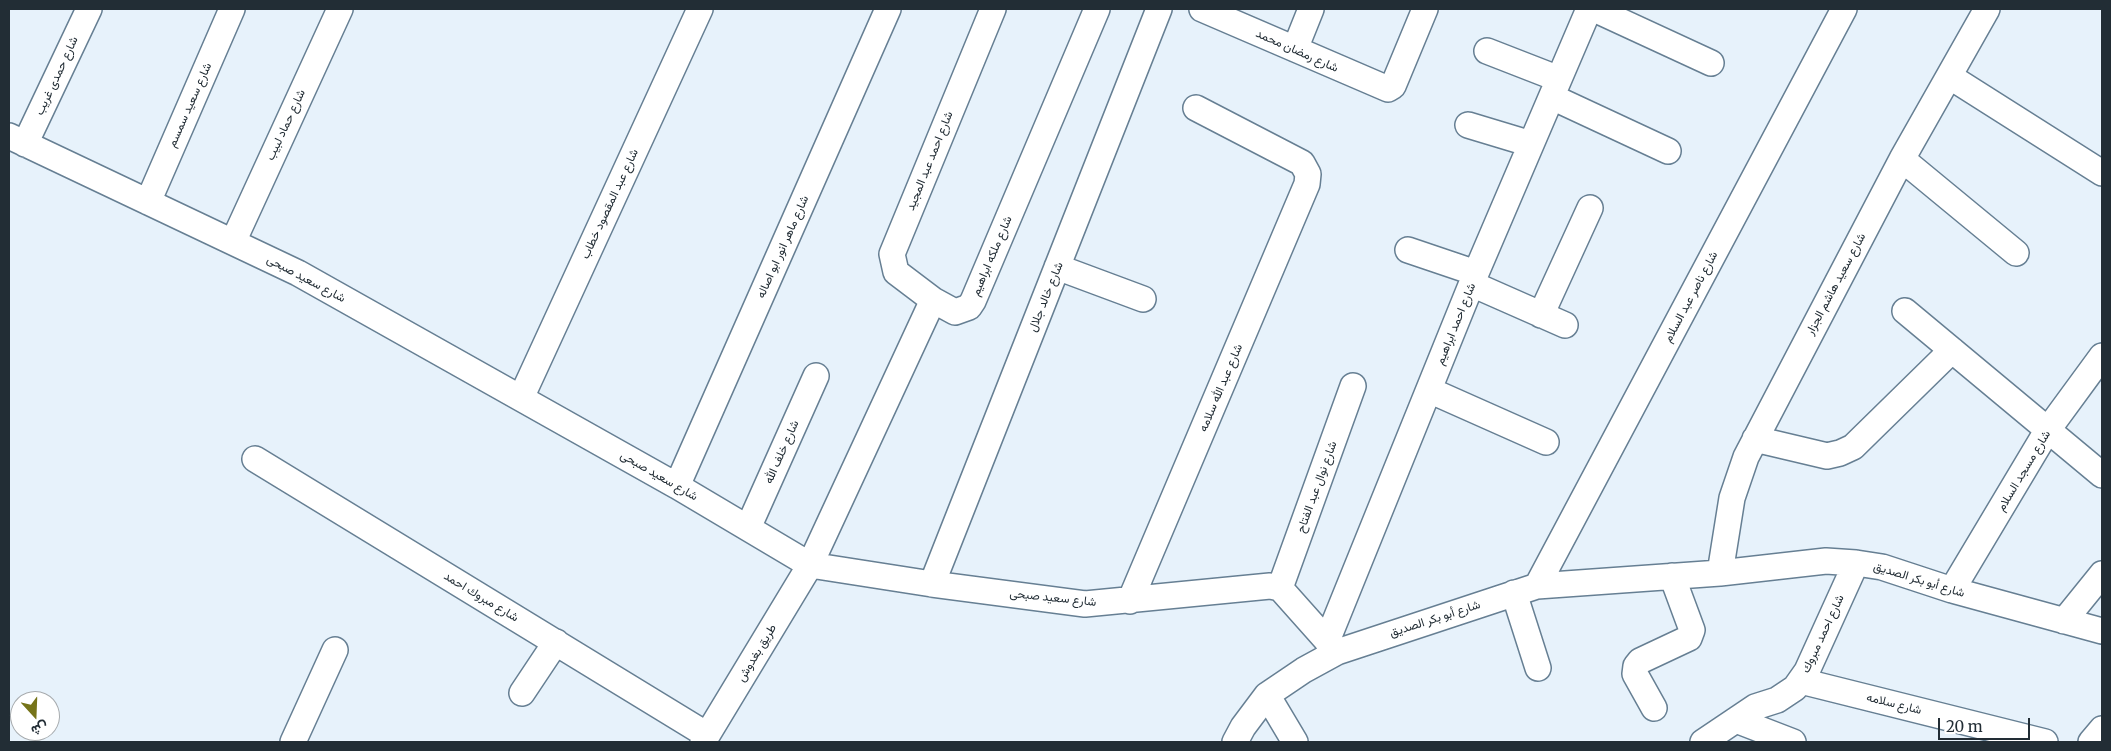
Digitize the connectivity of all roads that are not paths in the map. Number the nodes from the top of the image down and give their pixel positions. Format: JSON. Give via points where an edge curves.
{"nodes":[{"id":1,"x":89,"y":9,"type":"edge"},
{"id":2,"x":232,"y":9,"type":"edge"},
{"id":3,"x":340,"y":9,"type":"edge"},
{"id":4,"x":700,"y":9,"type":"edge"},
{"id":5,"x":888,"y":9,"type":"edge"},
{"id":6,"x":993,"y":9,"type":"edge"},
{"id":7,"x":1097,"y":9,"type":"edge"},
{"id":8,"x":1159,"y":9,"type":"edge"},
{"id":9,"x":1202,"y":9,"type":"edge"},
{"id":10,"x":1311,"y":9,"type":"edge"},
{"id":11,"x":1425,"y":9,"type":"edge"},
{"id":12,"x":1589,"y":9,"type":"edge"},
{"id":13,"x":1594,"y":9,"type":"edge"},
{"id":14,"x":1844,"y":9,"type":"edge"},
{"id":15,"x":1987,"y":9,"type":"edge"},
{"id":16,"x":1295,"y":49,"type":"junction"},
{"id":17,"x":1488,"y":50,"type":"dead end"},
{"id":18,"x":1711,"y":63,"type":"dead end"},
{"id":19,"x":1949,"y":76,"type":"junction"},
{"id":20,"x":1555,"y":88,"type":"junction"},
{"id":21,"x":1196,"y":108,"type":"dead end"},
{"id":22,"x":1468,"y":125,"type":"dead end"},
{"id":23,"x":15,"y":142,"type":"edge"},
{"id":24,"x":1532,"y":144,"type":"junction"},
{"id":25,"x":1668,"y":151,"type":"dead end"},
{"id":26,"x":1902,"y":159,"type":"junction"},
{"id":27,"x":2102,"y":173,"type":"edge"},
{"id":28,"x":148,"y":202,"type":"junction"},
{"id":29,"x":1590,"y":208,"type":"dead end"},
{"id":30,"x":232,"y":242,"type":"junction"},
{"id":31,"x":1408,"y":250,"type":"dead end"},
{"id":32,"x":2016,"y":253,"type":"dead end"},
{"id":33,"x":1057,"y":267,"type":"junction"},
{"id":34,"x":1474,"y":278,"type":"junction"},
{"id":35,"x":1143,"y":298,"type":"dead end"},
{"id":36,"x":933,"y":300,"type":"junction"},
{"id":37,"x":1905,"y":311,"type":"dead end"},
{"id":38,"x":1541,"y":314,"type":"junction"},
{"id":39,"x":1565,"y":325,"type":"dead end"},
{"id":40,"x":1952,"y":350,"type":"junction"},
{"id":41,"x":2102,"y":356,"type":"edge"},
{"id":42,"x":816,"y":376,"type":"dead end"},
{"id":43,"x":1353,"y":386,"type":"dead end"},
{"id":44,"x":1429,"y":390,"type":"junction"},
{"id":45,"x":521,"y":398,"type":"junction"},
{"id":46,"x":2047,"y":431,"type":"junction"},
{"id":47,"x":1755,"y":439,"type":"junction"},
{"id":48,"x":1546,"y":442,"type":"dead end"},
{"id":49,"x":255,"y":459,"type":"dead end"},
{"id":50,"x":2102,"y":475,"type":"edge"},
{"id":51,"x":678,"y":486,"type":"junction"},
{"id":52,"x":748,"y":528,"type":"junction"},
{"id":53,"x":1856,"y":563,"type":"junction"},
{"id":54,"x":810,"y":565,"type":"junction"},
{"id":55,"x":1720,"y":573,"type":"junction"},
{"id":56,"x":2102,"y":574,"type":"edge"},
{"id":57,"x":1672,"y":576,"type":"junction"},
{"id":58,"x":932,"y":584,"type":"junction"},
{"id":59,"x":1280,"y":588,"type":"junction"},
{"id":60,"x":1526,"y":590,"type":"junction"},
{"id":61,"x":1952,"y":590,"type":"junction"},
{"id":62,"x":1130,"y":601,"type":"junction"},
{"id":63,"x":2064,"y":621,"type":"junction"},
{"id":64,"x":2102,"y":631,"type":"edge"},
{"id":65,"x":556,"y":642,"type":"junction"},
{"id":66,"x":1332,"y":646,"type":"junction"},
{"id":67,"x":335,"y":650,"type":"dead end"},
{"id":68,"x":1538,"y":668,"type":"dead end"},
{"id":69,"x":1801,"y":680,"type":"junction"},
{"id":70,"x":522,"y":693,"type":"dead end"},
{"id":71,"x":1267,"y":695,"type":"junction"},
{"id":72,"x":1654,"y":708,"type":"dead end"},
{"id":73,"x":1736,"y":720,"type":"junction"},
{"id":74,"x":2102,"y":729,"type":"edge"},
{"id":75,"x":705,"y":739,"type":"edge"},
{"id":76,"x":293,"y":742,"type":"edge"},
{"id":77,"x":1235,"y":742,"type":"edge"},
{"id":78,"x":1295,"y":742,"type":"edge"},
{"id":79,"x":1704,"y":742,"type":"edge"},
{"id":80,"x":1793,"y":742,"type":"edge"},
{"id":81,"x":2045,"y":742,"type":"edge"},
{"id":82,"x":2091,"y":742,"type":"edge"}],
"edges":[{"from":1,"to":23,"type":"street","name":"شارع حمدى غريب"},
{"from":2,"to":28,"type":"street","name":"شارع سعيد سمسم"},
{"from":3,"to":30,"type":"street","name":"شارع حماد لبيب"},
{"from":4,"to":45,"type":"street","name":"شارع عبد المقصود خطاب"},
{"from":5,"to":51,"type":"street","name":"شارع ماهر انور ابو اصاله"},
{"from":6,"to":36,"type":"street","name":"شارع احمد عبد المجيد","via":[[892,254],[896,272]]},
{"from":7,"to":36,"type":"street","name":"شارع ملكه ابراهيم","via":[[973,301],[969,307],[955,312]]},
{"from":8,"to":33,"type":"street","name":"شارع خالد جلال"},
{"from":9,"to":16,"type":"street","name":"شارع رمضان محمد"},
{"from":10,"to":16,"type":"street"},
{"from":11,"to":16,"type":"street","name":"شارع رمضان محمد","via":[[1393,86],[1388,89]]},
{"from":12,"to":20,"type":"street","name":"شارع احمد ابراهيم"},
{"from":13,"to":18,"type":"street"},
{"from":14,"to":60,"type":"street","name":"شارع ناصر عبد السلام"},
{"from":15,"to":19,"type":"street","name":"شارع سعيد هاشم الجزار"},
{"from":17,"to":20,"type":"street"},
{"from":19,"to":26,"type":"street","name":"شارع سعيد هاشم الجزار"},
{"from":19,"to":27,"type":"street"},
{"from":20,"to":24,"type":"street","name":"شارع احمد ابراهيم"},
{"from":20,"to":25,"type":"street"},
{"from":21,"to":62,"type":"street","name":"شارع عبد الله سلامه","via":[[1302,163],[1308,174],[1307,184]]},
{"from":22,"to":24,"type":"street"},
{"from":23,"to":28,"type":"street","name":"شارع سعيد صبحى"},
{"from":24,"to":34,"type":"street","name":"شارع احمد ابراهيم"},
{"from":26,"to":32,"type":"street"},
{"from":26,"to":47,"type":"street","name":"شارع سعيد هاشم الجزار"},
{"from":28,"to":30,"type":"street","name":"شارع سعيد صبحى"},
{"from":29,"to":38,"type":"street"},
{"from":30,"to":45,"type":"street","name":"شارع سعيد صبحى","via":[[298,273]]},
{"from":31,"to":34,"type":"street"},
{"from":33,"to":35,"type":"street"},
{"from":33,"to":58,"type":"street","name":"شارع خالد جلال"},
{"from":34,"to":38,"type":"street"},
{"from":34,"to":44,"type":"street","name":"شارع احمد ابراهيم"},
{"from":36,"to":54,"type":"street"},
{"from":37,"to":40,"type":"street"},
{"from":38,"to":39,"type":"street"},
{"from":40,"to":46,"type":"street"},
{"from":40,"to":47,"type":"street","via":[[1853,447],[1840,453],[1826,456]]},
{"from":41,"to":46,"type":"street","name":"شارع مسجد السلام"},
{"from":42,"to":52,"type":"street","name":"شارع خلف الله"},
{"from":43,"to":59,"type":"street","name":"شارع نوال عبد الفتاح"},
{"from":44,"to":48,"type":"street"},
{"from":44,"to":66,"type":"street","name":"شارع احمد ابراهيم"},
{"from":45,"to":51,"type":"street","name":"شارع سعيد صبحى"},
{"from":46,"to":50,"type":"street"},
{"from":46,"to":61,"type":"street","name":"شارع مسجد السلام"},
{"from":47,"to":55,"type":"street","name":"شارع سعيد هاشم الجزار","via":[[1732,498]]},
{"from":49,"to":65,"type":"street","name":"شارع مبروك احمد"},
{"from":51,"to":52,"type":"street","name":"شارع سعيد صبحى"},
{"from":52,"to":54,"type":"street","name":"شارع سعيد صبحى"},
{"from":53,"to":55,"type":"street","name":"شارع أبو بكر الصديق","via":[[1826,561]]},
{"from":53,"to":61,"type":"street","name":"شارع أبو بكر الصديق","via":[[1882,567]]},
{"from":53,"to":69,"type":"street","name":"شارع احمد مبروك"},
{"from":54,"to":58,"type":"street","name":"شارع سعيد صبحى"},
{"from":54,"to":75,"type":"street","name":"طريق بغدوش"},
{"from":55,"to":57,"type":"street","name":"شارع أبو بكر الصديق"},
{"from":56,"to":63,"type":"street"},
{"from":57,"to":60,"type":"street","name":"شارع أبو بكر الصديق"},
{"from":57,"to":72,"type":"street","via":[[1692,630],[1689,638],[1640,661],[1636,666],[1635,674]]},
{"from":58,"to":62,"type":"street","name":"شارع سعيد صبحى","via":[[1085,604]]},
{"from":59,"to":62,"type":"street","name":"شارع سعيد صبحى","via":[[1270,586]]},
{"from":59,"to":66,"type":"street"},
{"from":60,"to":66,"type":"street","name":"شارع أبو بكر الصديق"},
{"from":60,"to":68,"type":"street"},
{"from":61,"to":63,"type":"street","name":"شارع أبو بكر الصديق"},
{"from":63,"to":64,"type":"street","name":"شارع أبو بكر الصديق"},
{"from":65,"to":70,"type":"street"},
{"from":65,"to":75,"type":"street","name":"شارع مبروك احمد"},
{"from":66,"to":71,"type":"street","name":"شارع أبو بكر الصديق"},
{"from":67,"to":76,"type":"street"},
{"from":69,"to":73,"type":"street","name":"شارع احمد مبروك","via":[[1787,695],[1762,703]]},
{"from":69,"to":81,"type":"street","name":"شارع سلامه"},
{"from":71,"to":77,"type":"street","name":"شارع أبو بكر الصديق"},
{"from":71,"to":78,"type":"street"},
{"from":73,"to":79,"type":"street","name":"شارع احمد مبروك"},
{"from":73,"to":80,"type":"street"},
{"from":74,"to":82,"type":"street"}]}
